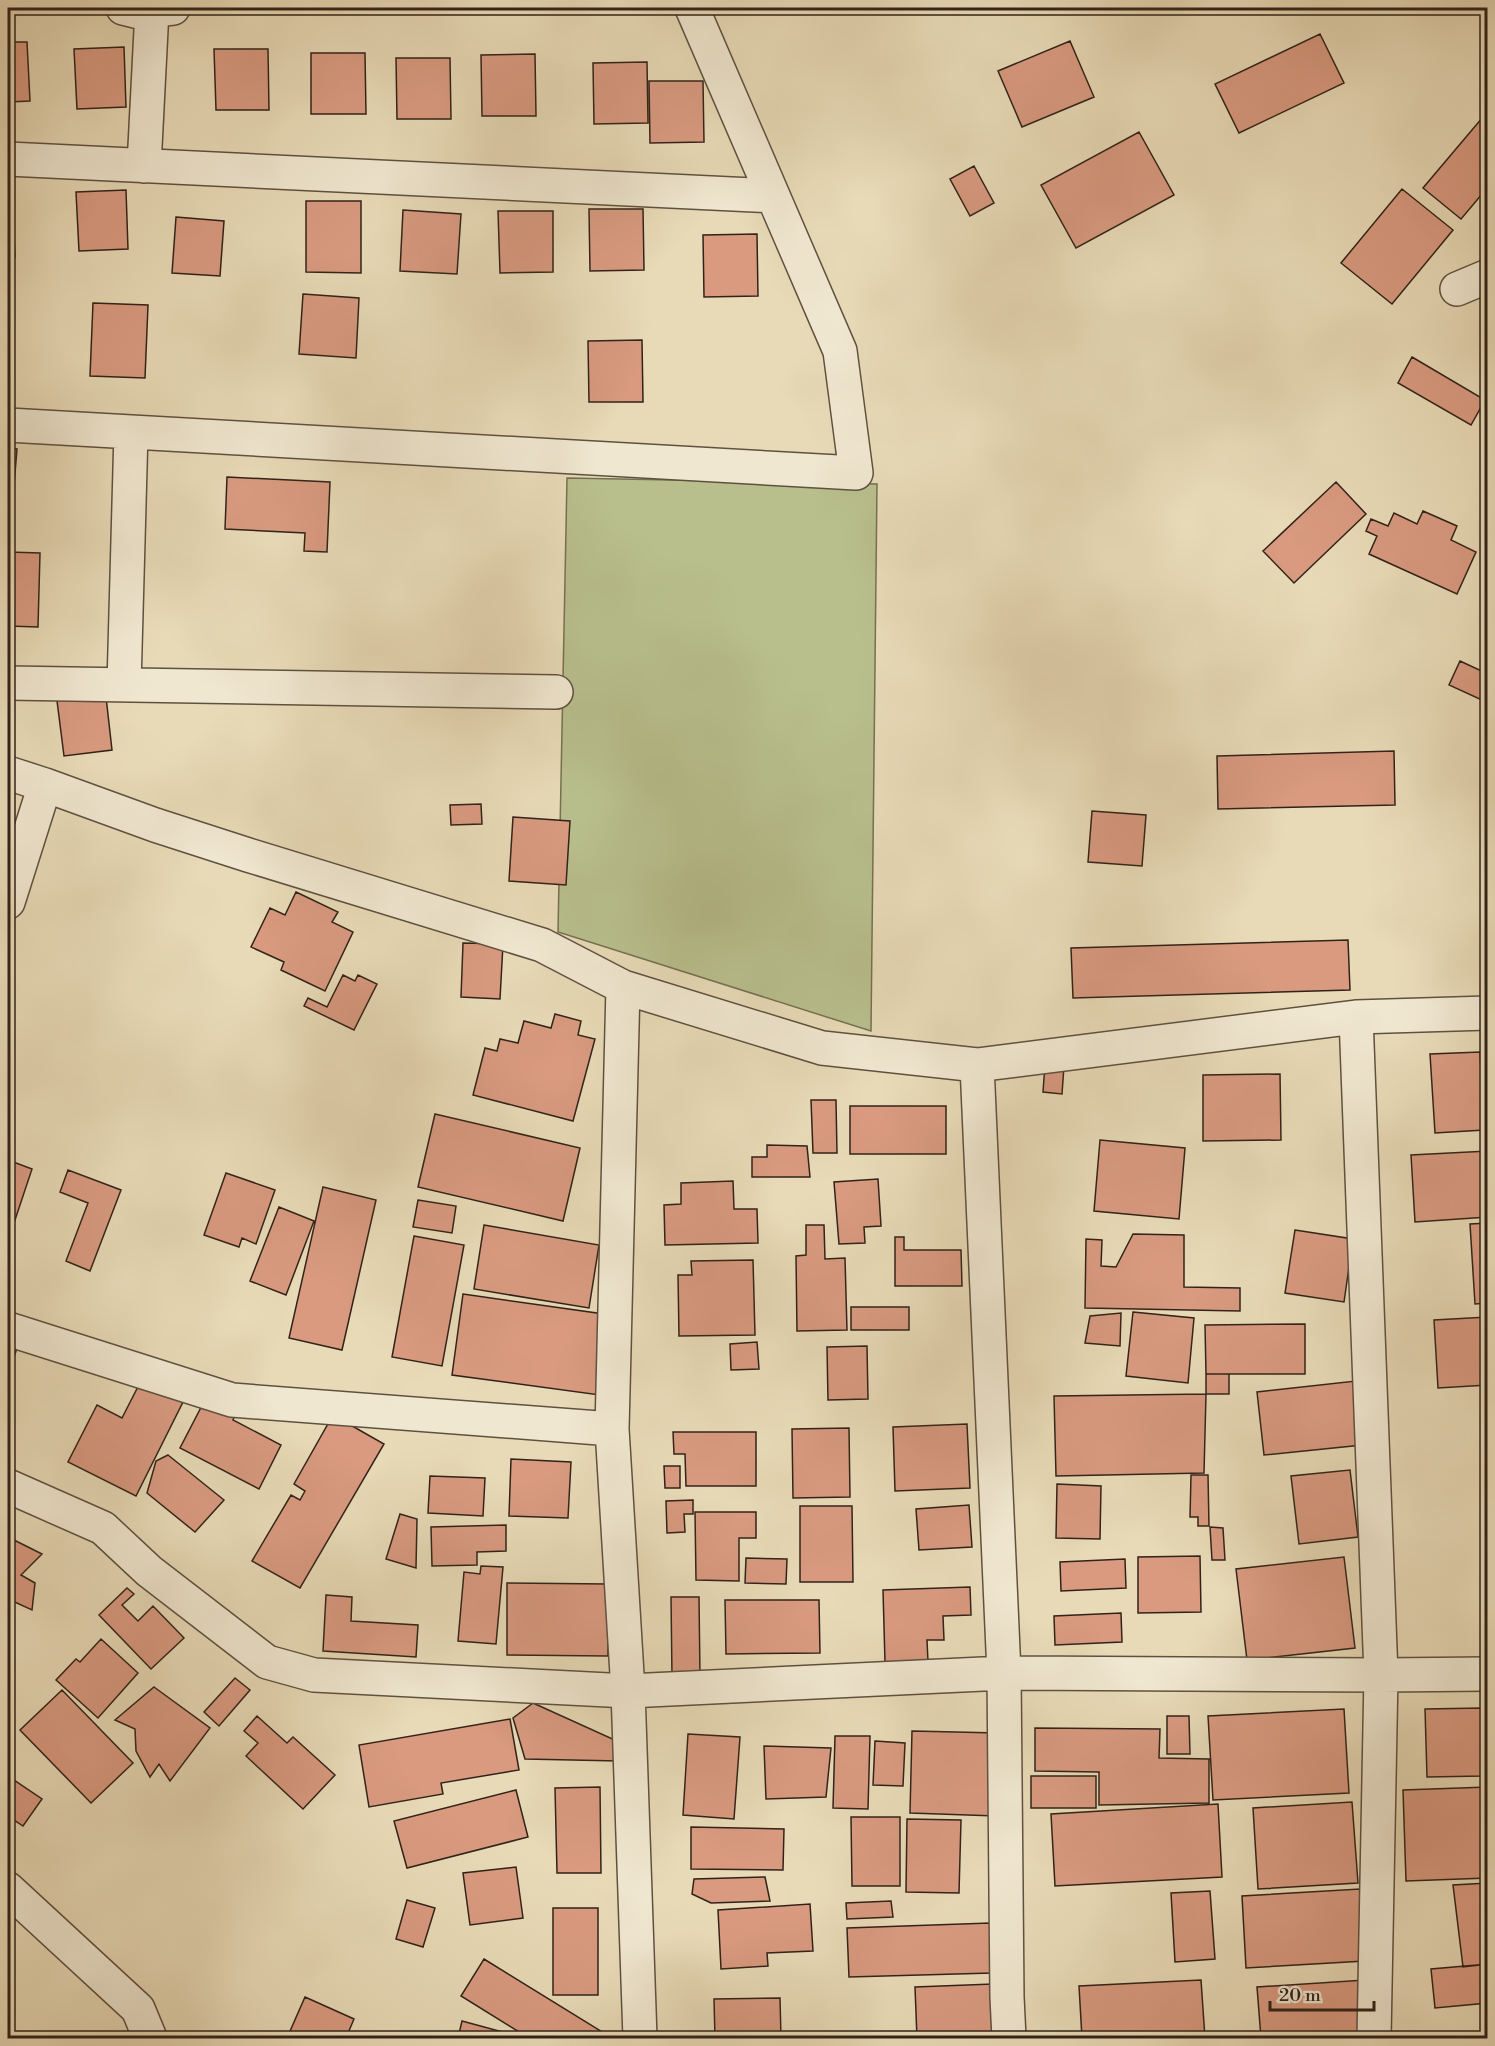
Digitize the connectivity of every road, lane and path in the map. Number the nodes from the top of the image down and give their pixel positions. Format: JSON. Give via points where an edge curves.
{"nodes":[{"id":1,"x":149,"y":8,"type":"edge"},
{"id":2,"x":692,"y":8,"type":"edge"},
{"id":3,"x":8,"y":159,"type":"edge"},
{"id":4,"x":144,"y":166,"type":"junction"},
{"id":5,"x":773,"y":196,"type":"junction"},
{"id":6,"x":1488,"y":276,"type":"edge"},
{"id":7,"x":1457,"y":289,"type":"dead end"},
{"id":8,"x":8,"y":425,"type":"edge"},
{"id":9,"x":131,"y":432,"type":"junction"},
{"id":10,"x":8,"y":683,"type":"edge"},
{"id":11,"x":124,"y":685,"type":"junction"},
{"id":12,"x":556,"y":692,"type":"dead end"},
{"id":13,"x":8,"y":773,"type":"edge"},
{"id":14,"x":45,"y":785,"type":"junction"},
{"id":15,"x":8,"y":902,"type":"edge"},
{"id":16,"x":623,"y":987,"type":"junction"},
{"id":17,"x":1488,"y":1013,"type":"edge"},
{"id":18,"x":1356,"y":1017,"type":"junction"},
{"id":19,"x":977,"y":1065,"type":"junction"},
{"id":20,"x":8,"y":1329,"type":"edge"},
{"id":21,"x":612,"y":1429,"type":"junction"},
{"id":22,"x":8,"y":1486,"type":"edge"},
{"id":23,"x":1004,"y":1673,"type":"junction"},
{"id":24,"x":1488,"y":1674,"type":"edge"},
{"id":25,"x":1381,"y":1675,"type":"junction"},
{"id":26,"x":628,"y":1691,"type":"junction"},
{"id":27,"x":8,"y":1889,"type":"edge"},
{"id":28,"x":150,"y":2038,"type":"edge"},
{"id":29,"x":640,"y":2038,"type":"edge"},
{"id":30,"x":1009,"y":2038,"type":"edge"},
{"id":31,"x":1374,"y":2038,"type":"edge"}],
"edges":[{"from":1,"to":4,"type":"street"},
{"from":2,"to":5,"type":"street"},
{"from":3,"to":4,"type":"street"},
{"from":4,"to":5,"type":"street"},
{"from":5,"to":9,"type":"street","via":[[840,351],[856,473]]},
{"from":6,"to":7,"type":"street"},
{"from":8,"to":9,"type":"street"},
{"from":9,"to":11,"type":"street"},
{"from":10,"to":11,"type":"street"},
{"from":11,"to":12,"type":"street"},
{"from":13,"to":14,"type":"street"},
{"from":14,"to":15,"type":"street"},
{"from":14,"to":16,"type":"street","via":[[238,852],[542,945]]},
{"from":16,"to":19,"type":"street","via":[[822,1048]]},
{"from":16,"to":21,"type":"street"},
{"from":17,"to":18,"type":"street"},
{"from":18,"to":19,"type":"street"},
{"from":18,"to":25,"type":"street"},
{"from":19,"to":23,"type":"street"},
{"from":20,"to":21,"type":"street","via":[[232,1400]]},
{"from":21,"to":26,"type":"street"},
{"from":22,"to":26,"type":"street","via":[[103,1528],[149,1570],[267,1662],[314,1675]]},
{"from":23,"to":25,"type":"street"},
{"from":23,"to":26,"type":"street"},
{"from":23,"to":30,"type":"street"},
{"from":24,"to":25,"type":"street"},
{"from":25,"to":31,"type":"street"},
{"from":26,"to":29,"type":"street"},
{"from":27,"to":28,"type":"street","via":[[138,2009]]}]}
